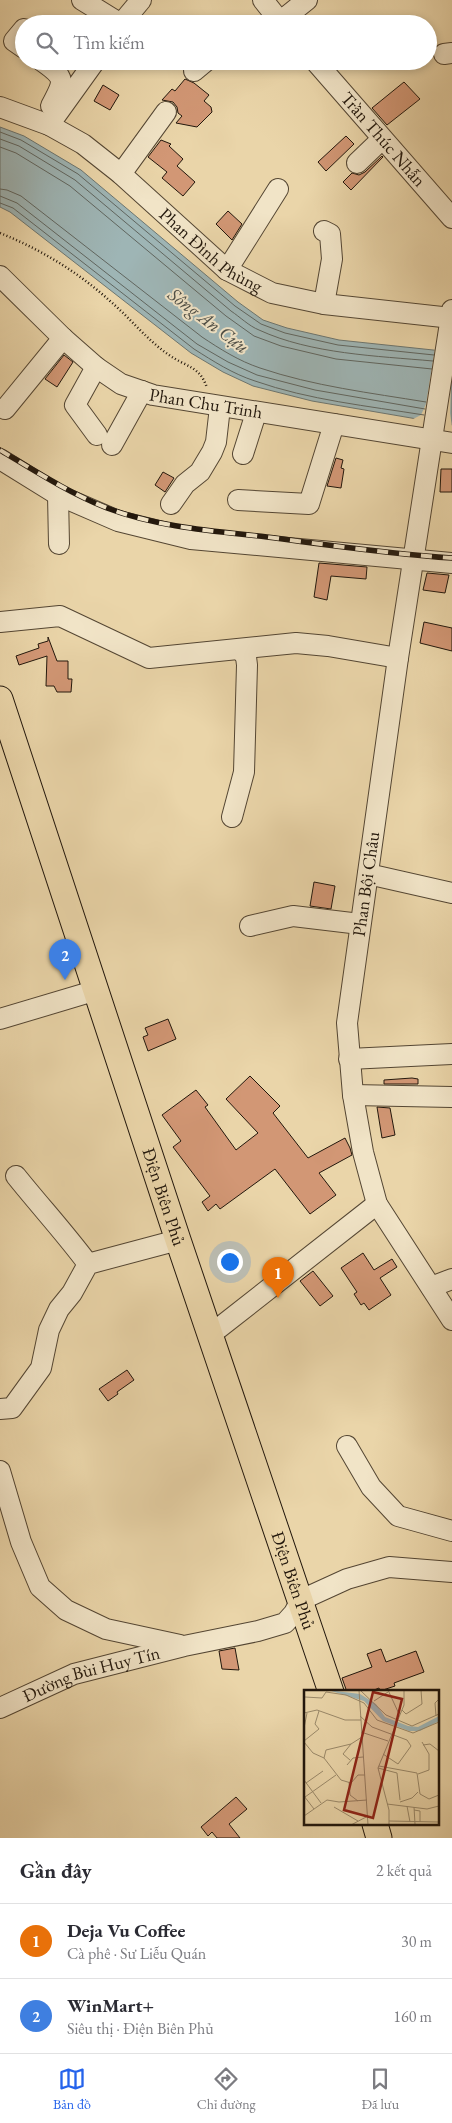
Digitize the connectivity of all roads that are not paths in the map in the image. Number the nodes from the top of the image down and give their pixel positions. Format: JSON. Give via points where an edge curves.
{"nodes":[{"id":1,"x":82,"y":0,"type":"edge"},
{"id":2,"x":141,"y":0,"type":"edge"},
{"id":3,"x":263,"y":0,"type":"edge"},
{"id":4,"x":307,"y":0,"type":"edge"},
{"id":5,"x":106,"y":15,"type":"edge"},
{"id":6,"x":128,"y":15,"type":"edge"},
{"id":7,"x":274,"y":15,"type":"edge"},
{"id":8,"x":289,"y":15,"type":"edge"},
{"id":9,"x":55,"y":70,"type":"edge"},
{"id":10,"x":88,"y":70,"type":"edge"},
{"id":11,"x":323,"y":70,"type":"edge"},
{"id":12,"x":0,"y":107,"type":"edge"},
{"id":13,"x":166,"y":112,"type":"dead end"},
{"id":14,"x":45,"y":124,"type":"junction"},
{"id":15,"x":382,"y":139,"type":"junction"},
{"id":16,"x":357,"y":163,"type":"dead end"},
{"id":17,"x":121,"y":174,"type":"junction"},
{"id":18,"x":278,"y":189,"type":"dead end"},
{"id":19,"x":452,"y":218,"type":"edge"},
{"id":20,"x":324,"y":231,"type":"dead end"},
{"id":21,"x":227,"y":270,"type":"junction"},
{"id":22,"x":0,"y":276,"type":"edge"},
{"id":23,"x":324,"y":304,"type":"junction"},
{"id":24,"x":452,"y":316,"type":"edge"},
{"id":25,"x":63,"y":338,"type":"junction"},
{"id":26,"x":96,"y":366,"type":"junction"},
{"id":27,"x":142,"y":391,"type":"junction"},
{"id":28,"x":217,"y":406,"type":"junction"},
{"id":29,"x":5,"y":409,"type":"dead end"},
{"id":30,"x":256,"y":413,"type":"junction"},
{"id":31,"x":334,"y":424,"type":"junction"},
{"id":32,"x":433,"y":433,"type":"junction"},
{"id":33,"x":452,"y":443,"type":"edge"},
{"id":34,"x":243,"y":454,"type":"dead end"},
{"id":35,"x":0,"y":459,"type":"edge"},
{"id":36,"x":58,"y":495,"type":"junction"},
{"id":37,"x":238,"y":500,"type":"dead end"},
{"id":38,"x":171,"y":504,"type":"dead end"},
{"id":39,"x":59,"y":544,"type":"dead end"},
{"id":40,"x":413,"y":560,"type":"junction"},
{"id":41,"x":452,"y":563,"type":"edge"},
{"id":42,"x":0,"y":622,"type":"edge"},
{"id":43,"x":240,"y":649,"type":"junction"},
{"id":44,"x":398,"y":658,"type":"junction"},
{"id":45,"x":0,"y":701,"type":"edge"},
{"id":46,"x":232,"y":817,"type":"dead end"},
{"id":47,"x":368,"y":874,"type":"junction"},
{"id":48,"x":452,"y":893,"type":"edge"},
{"id":49,"x":360,"y":924,"type":"junction"},
{"id":50,"x":250,"y":926,"type":"dead end"},
{"id":51,"x":97,"y":990,"type":"junction"},
{"id":52,"x":0,"y":1019,"type":"edge"},
{"id":53,"x":452,"y":1054,"type":"edge"},
{"id":54,"x":349,"y":1059,"type":"junction"},
{"id":55,"x":353,"y":1095,"type":"junction"},
{"id":56,"x":452,"y":1097,"type":"edge"},
{"id":57,"x":16,"y":1176,"type":"dead end"},
{"id":58,"x":377,"y":1204,"type":"junction"},
{"id":59,"x":178,"y":1240,"type":"junction"},
{"id":60,"x":88,"y":1264,"type":"junction"},
{"id":61,"x":452,"y":1279,"type":"edge"},
{"id":62,"x":431,"y":1287,"type":"junction"},
{"id":63,"x":452,"y":1320,"type":"edge"},
{"id":64,"x":210,"y":1336,"type":"junction"},
{"id":65,"x":0,"y":1409,"type":"edge"},
{"id":66,"x":348,"y":1446,"type":"dead end"},
{"id":67,"x":2,"y":1481,"type":"edge"},
{"id":68,"x":452,"y":1531,"type":"edge"},
{"id":69,"x":452,"y":1572,"type":"edge"},
{"id":70,"x":301,"y":1600,"type":"junction"},
{"id":71,"x":184,"y":1646,"type":"junction"},
{"id":72,"x":330,"y":1690,"type":"edge"},
{"id":73,"x":0,"y":1708,"type":"edge"}],
"edges":[{"from":1,"to":5,"type":"street"},
{"from":2,"to":6,"type":"street"},
{"from":3,"to":7,"type":"street"},
{"from":4,"to":8,"type":"street"},
{"from":9,"to":14,"type":"street","via":[[62,87]]},
{"from":10,"to":14,"type":"street"},
{"from":11,"to":15,"type":"street","name":"Trần Thúc Nhẫn"},
{"from":12,"to":14,"type":"street","name":"Phan Đình Phùng"},
{"from":13,"to":17,"type":"street"},
{"from":14,"to":17,"type":"street","name":"Phan Đình Phùng","via":[[83,144]]},
{"from":15,"to":16,"type":"street"},
{"from":15,"to":19,"type":"street","name":"Trần Thúc Nhẫn"},
{"from":17,"to":21,"type":"street","name":"Phan Đình Phùng"},
{"from":18,"to":21,"type":"street"},
{"from":20,"to":23,"type":"street","via":[[330,234],[332,259]]},
{"from":21,"to":23,"type":"street","name":"Phan Đình Phùng","via":[[272,293]]},
{"from":22,"to":25,"type":"street","name":"Phan Chu Trinh"},
{"from":23,"to":24,"type":"street","name":"Phan Đình Phùng"},
{"from":24,"to":32,"type":"street","name":"Phan Bội Châu"},
{"from":25,"to":26,"type":"street","name":"Phan Chu Trinh"},
{"from":25,"to":29,"type":"street"},
{"from":26,"to":27,"type":"street","name":"Phan Chu Trinh","via":[[121,384]]},
{"from":26,"to":27,"type":"street","via":[[75,405],[104,440]]},
{"from":27,"to":28,"type":"street","name":"Phan Chu Trinh"},
{"from":28,"to":30,"type":"street","name":"Phan Chu Trinh"},
{"from":28,"to":38,"type":"street","via":[[216,442],[210,457]]},
{"from":30,"to":31,"type":"street","name":"Phan Chu Trinh"},
{"from":30,"to":34,"type":"street"},
{"from":31,"to":32,"type":"street","name":"Phan Chu Trinh"},
{"from":31,"to":37,"type":"street","via":[[309,504]]},
{"from":32,"to":33,"type":"street","name":"Phan Chu Trinh"},
{"from":32,"to":40,"type":"street","name":"Phan Bội Châu"},
{"from":35,"to":36,"type":"street"},
{"from":36,"to":39,"type":"street"},
{"from":36,"to":40,"type":"street","via":[[118,522],[191,539]]},
{"from":40,"to":41,"type":"street"},
{"from":40,"to":44,"type":"street","name":"Phan Bội Châu"},
{"from":42,"to":43,"type":"street","via":[[60,616],[149,658]]},
{"from":43,"to":44,"type":"street","via":[[307,643]]},
{"from":43,"to":46,"type":"street","via":[[247,666],[244,772]]},
{"from":44,"to":47,"type":"street","name":"Phan Bội Châu"},
{"from":45,"to":51,"type":"main road","name":"Điện Biên Phủ"},
{"from":47,"to":48,"type":"street"},
{"from":47,"to":49,"type":"street","name":"Phan Bội Châu"},
{"from":49,"to":50,"type":"street","via":[[293,916]]},
{"from":49,"to":54,"type":"street","name":"Phan Bội Châu","via":[[347,1023]]},
{"from":51,"to":52,"type":"street"},
{"from":51,"to":59,"type":"main road","name":"Điện Biên Phủ"},
{"from":53,"to":54,"type":"street"},
{"from":54,"to":55,"type":"street","name":"Phan Bội Châu"},
{"from":55,"to":56,"type":"street"},
{"from":55,"to":58,"type":"street","name":"Phan Bội Châu"},
{"from":57,"to":60,"type":"street","via":[[45,1213],[62,1228]]},
{"from":58,"to":62,"type":"street","name":"Phan Bội Châu"},
{"from":58,"to":64,"type":"street"},
{"from":59,"to":60,"type":"street"},
{"from":59,"to":64,"type":"main road","name":"Điện Biên Phủ"},
{"from":60,"to":65,"type":"street","via":[[49,1330],[41,1368],[12,1408]]},
{"from":61,"to":62,"type":"street"},
{"from":62,"to":63,"type":"street","name":"Phan Bội Châu"},
{"from":64,"to":70,"type":"main road","name":"Điện Biên Phủ"},
{"from":66,"to":68,"type":"street","via":[[371,1487],[398,1516]]},
{"from":67,"to":71,"type":"street","via":[[21,1542],[40,1587],[66,1610],[106,1629]]},
{"from":69,"to":70,"type":"street","via":[[390,1567],[347,1579]]},
{"from":70,"to":71,"type":"street","name":"Đường Bùi Huy Tín","via":[[285,1623]]},
{"from":70,"to":72,"type":"main road","name":"Điện Biên Phủ"},
{"from":71,"to":73,"type":"street","name":"Đường Bùi Huy Tín","via":[[74,1674]]}]}
